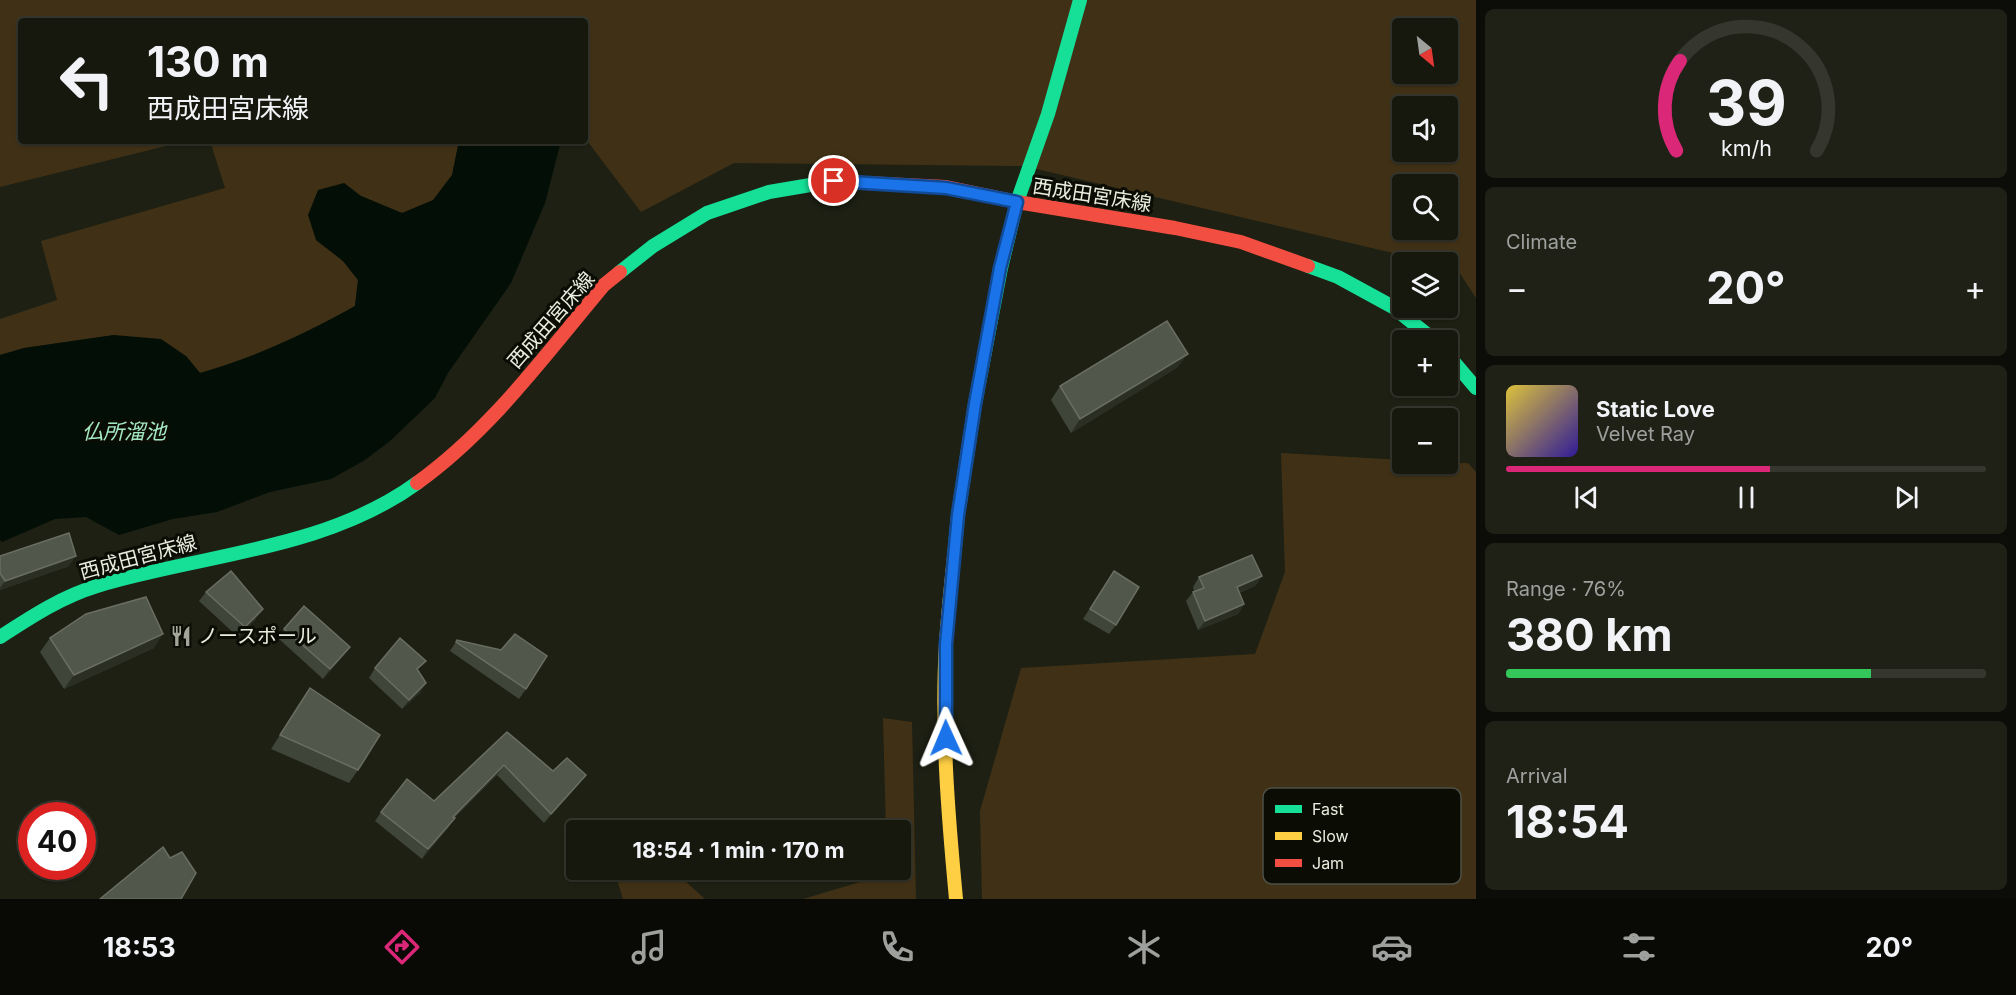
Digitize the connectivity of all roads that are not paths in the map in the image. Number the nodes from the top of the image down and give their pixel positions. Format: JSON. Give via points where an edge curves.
{"nodes":[{"id":1,"x":1080,"y":0,"type":"edge"},
{"id":2,"x":1017,"y":202,"type":"junction"},
{"id":3,"x":1422,"y":330,"type":"edge"},
{"id":4,"x":1458,"y":367,"type":"edge"},
{"id":5,"x":1476,"y":388,"type":"edge"},
{"id":6,"x":0,"y":637,"type":"edge"},
{"id":7,"x":956,"y":899,"type":"edge"}],
"edges":[{"from":1,"to":2,"type":"main road","via":[[1048,114]]},
{"from":2,"to":3,"type":"main road","name":"西成田宮床線","via":[[1242,242],[1338,277],[1393,307]]},
{"from":2,"to":6,"type":"main road","name":"西成田宮床線","via":[[946,188],[834,181],[769,192],[707,213],[653,246],[604,285],[489,422],[446,462],[399,496],[348,521],[294,539],[95,587],[48,606]]},
{"from":2,"to":7,"type":"main road","via":[[1000,268],[975,404],[958,515],[946,644],[949,822]]},
{"from":4,"to":5,"type":"main road"}]}
